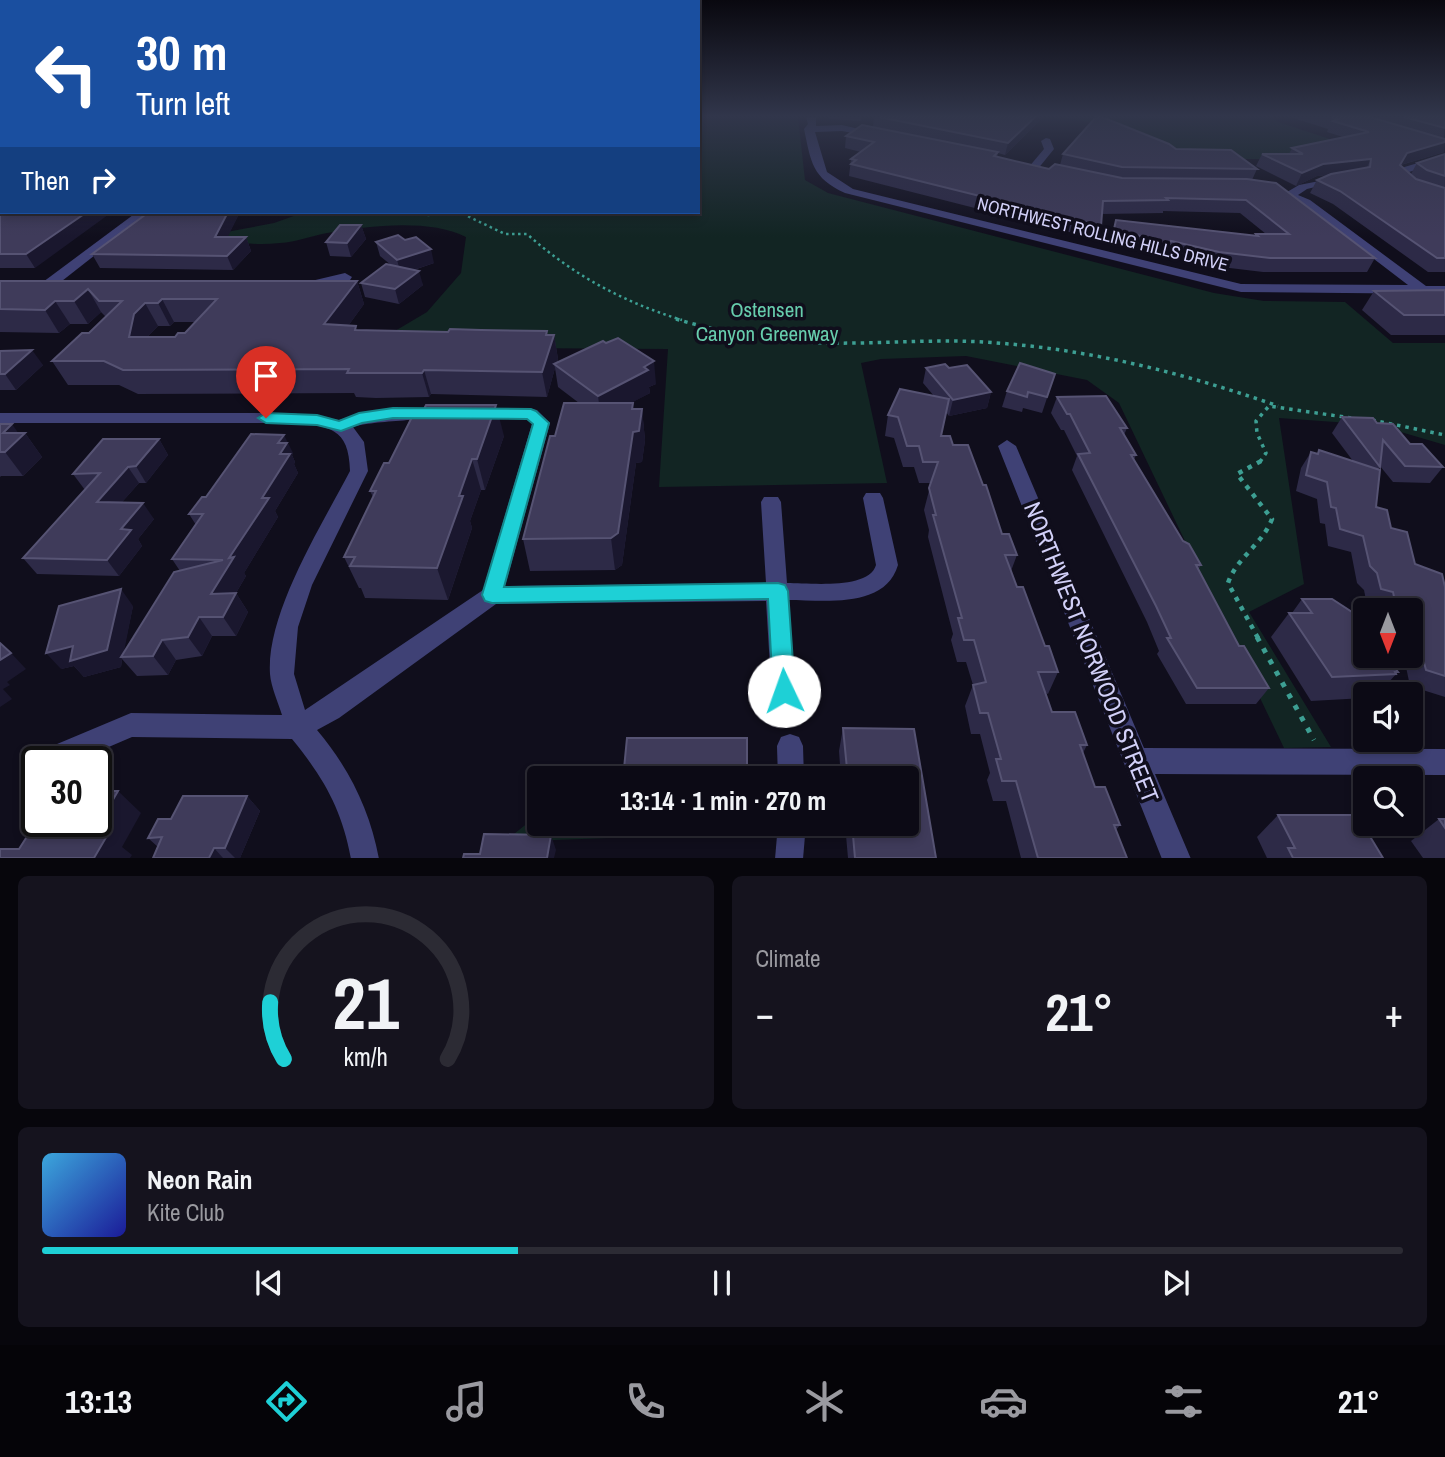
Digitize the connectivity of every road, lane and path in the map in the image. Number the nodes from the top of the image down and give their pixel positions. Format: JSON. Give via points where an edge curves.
{"nodes":[{"id":1,"x":817,"y":157,"type":"edge"},
{"id":2,"x":1042,"y":157,"type":"edge"},
{"id":3,"x":1445,"y":158,"type":"edge"},
{"id":4,"x":1033,"y":168,"type":"edge"},
{"id":5,"x":1346,"y":177,"type":"edge"},
{"id":6,"x":1255,"y":187,"type":"edge"},
{"id":7,"x":1290,"y":195,"type":"junction"},
{"id":8,"x":1445,"y":198,"type":"edge"},
{"id":9,"x":141,"y":214,"type":"edge"},
{"id":10,"x":419,"y":214,"type":"edge"},
{"id":11,"x":446,"y":214,"type":"edge"},
{"id":12,"x":463,"y":214,"type":"edge"},
{"id":13,"x":345,"y":277,"type":"dead end"},
{"id":14,"x":75,"y":285,"type":"edge"},
{"id":15,"x":292,"y":285,"type":"edge"},
{"id":16,"x":1423,"y":290,"type":"junction"},
{"id":17,"x":1445,"y":290,"type":"edge"},
{"id":18,"x":1278,"y":406,"type":"junction"},
{"id":19,"x":0,"y":418,"type":"edge"},
{"id":20,"x":1356,"y":418,"type":"edge"},
{"id":21,"x":1366,"y":419,"type":"edge"},
{"id":22,"x":339,"y":425,"type":"junction"},
{"id":23,"x":1445,"y":435,"type":"edge"},
{"id":24,"x":1007,"y":446,"type":"dead end"},
{"id":25,"x":873,"y":498,"type":"dead end"},
{"id":26,"x":771,"y":502,"type":"dead end"},
{"id":27,"x":778,"y":591,"type":"junction"},
{"id":28,"x":492,"y":595,"type":"junction"},
{"id":29,"x":785,"y":716,"type":"dead end"},
{"id":30,"x":298,"y":727,"type":"junction"},
{"id":31,"x":82,"y":746,"type":"edge"},
{"id":32,"x":790,"y":746,"type":"dead end"},
{"id":33,"x":1138,"y":761,"type":"junction"},
{"id":34,"x":1328,"y":762,"type":"junction"},
{"id":35,"x":1445,"y":762,"type":"edge"},
{"id":36,"x":790,"y":766,"type":"edge"},
{"id":37,"x":791,"y":836,"type":"edge"},
{"id":38,"x":365,"y":858,"type":"edge"},
{"id":39,"x":789,"y":858,"type":"edge"},
{"id":40,"x":1177,"y":858,"type":"edge"}],
"edges":[{"from":1,"to":16,"type":"street","name":"NORTHWEST ROLLING HILLS DRIVE","via":[[820,174],[849,191],[1241,288]]},
{"from":2,"to":4,"type":"street"},
{"from":3,"to":8,"type":"street","via":[[1405,170],[1401,177]]},
{"from":5,"to":7,"type":"street","via":[[1321,181]]},
{"from":6,"to":7,"type":"street"},
{"from":7,"to":16,"type":"street","via":[[1306,202]]},
{"from":9,"to":14,"type":"street","via":[[42,285]]},
{"from":10,"to":11,"type":"path"},
{"from":12,"to":18,"type":"path","via":[[505,234],[527,234],[561,263],[613,295],[711,327],[806,342],[981,342],[1080,352],[1192,377]]},
{"from":13,"to":15,"type":"street","via":[[319,285]]},
{"from":16,"to":17,"type":"street","name":"NORTHWEST ROLLING HILLS DRIVE"},
{"from":18,"to":20,"type":"path"},
{"from":18,"to":34,"type":"path","via":[[1259,412],[1255,419],[1266,453],[1262,460],[1237,474],[1272,519],[1269,530],[1237,559],[1228,583]]},
{"from":19,"to":22,"type":"street","via":[[291,418]]},
{"from":21,"to":23,"type":"path"},
{"from":22,"to":28,"type":"street","via":[[393,413],[531,414],[541,423]]},
{"from":22,"to":30,"type":"street","via":[[353,436],[360,450],[359,471],[301,585],[287,627],[282,674]]},
{"from":24,"to":33,"type":"street","name":"NORTHWEST NORWOOD STREET"},
{"from":25,"to":27,"type":"street","via":[[887,565],[884,575],[852,591]]},
{"from":26,"to":27,"type":"street"},
{"from":27,"to":28,"type":"street"},
{"from":27,"to":29,"type":"street"},
{"from":28,"to":30,"type":"street","via":[[330,710]]},
{"from":30,"to":31,"type":"street","via":[[131,725]]},
{"from":30,"to":38,"type":"street","via":[[331,767],[359,826]]},
{"from":32,"to":36,"type":"street"},
{"from":33,"to":34,"type":"street"},
{"from":33,"to":40,"type":"street","name":"NORTHWEST NORWOOD STREET"},
{"from":34,"to":35,"type":"street"},
{"from":37,"to":39,"type":"street"}]}
